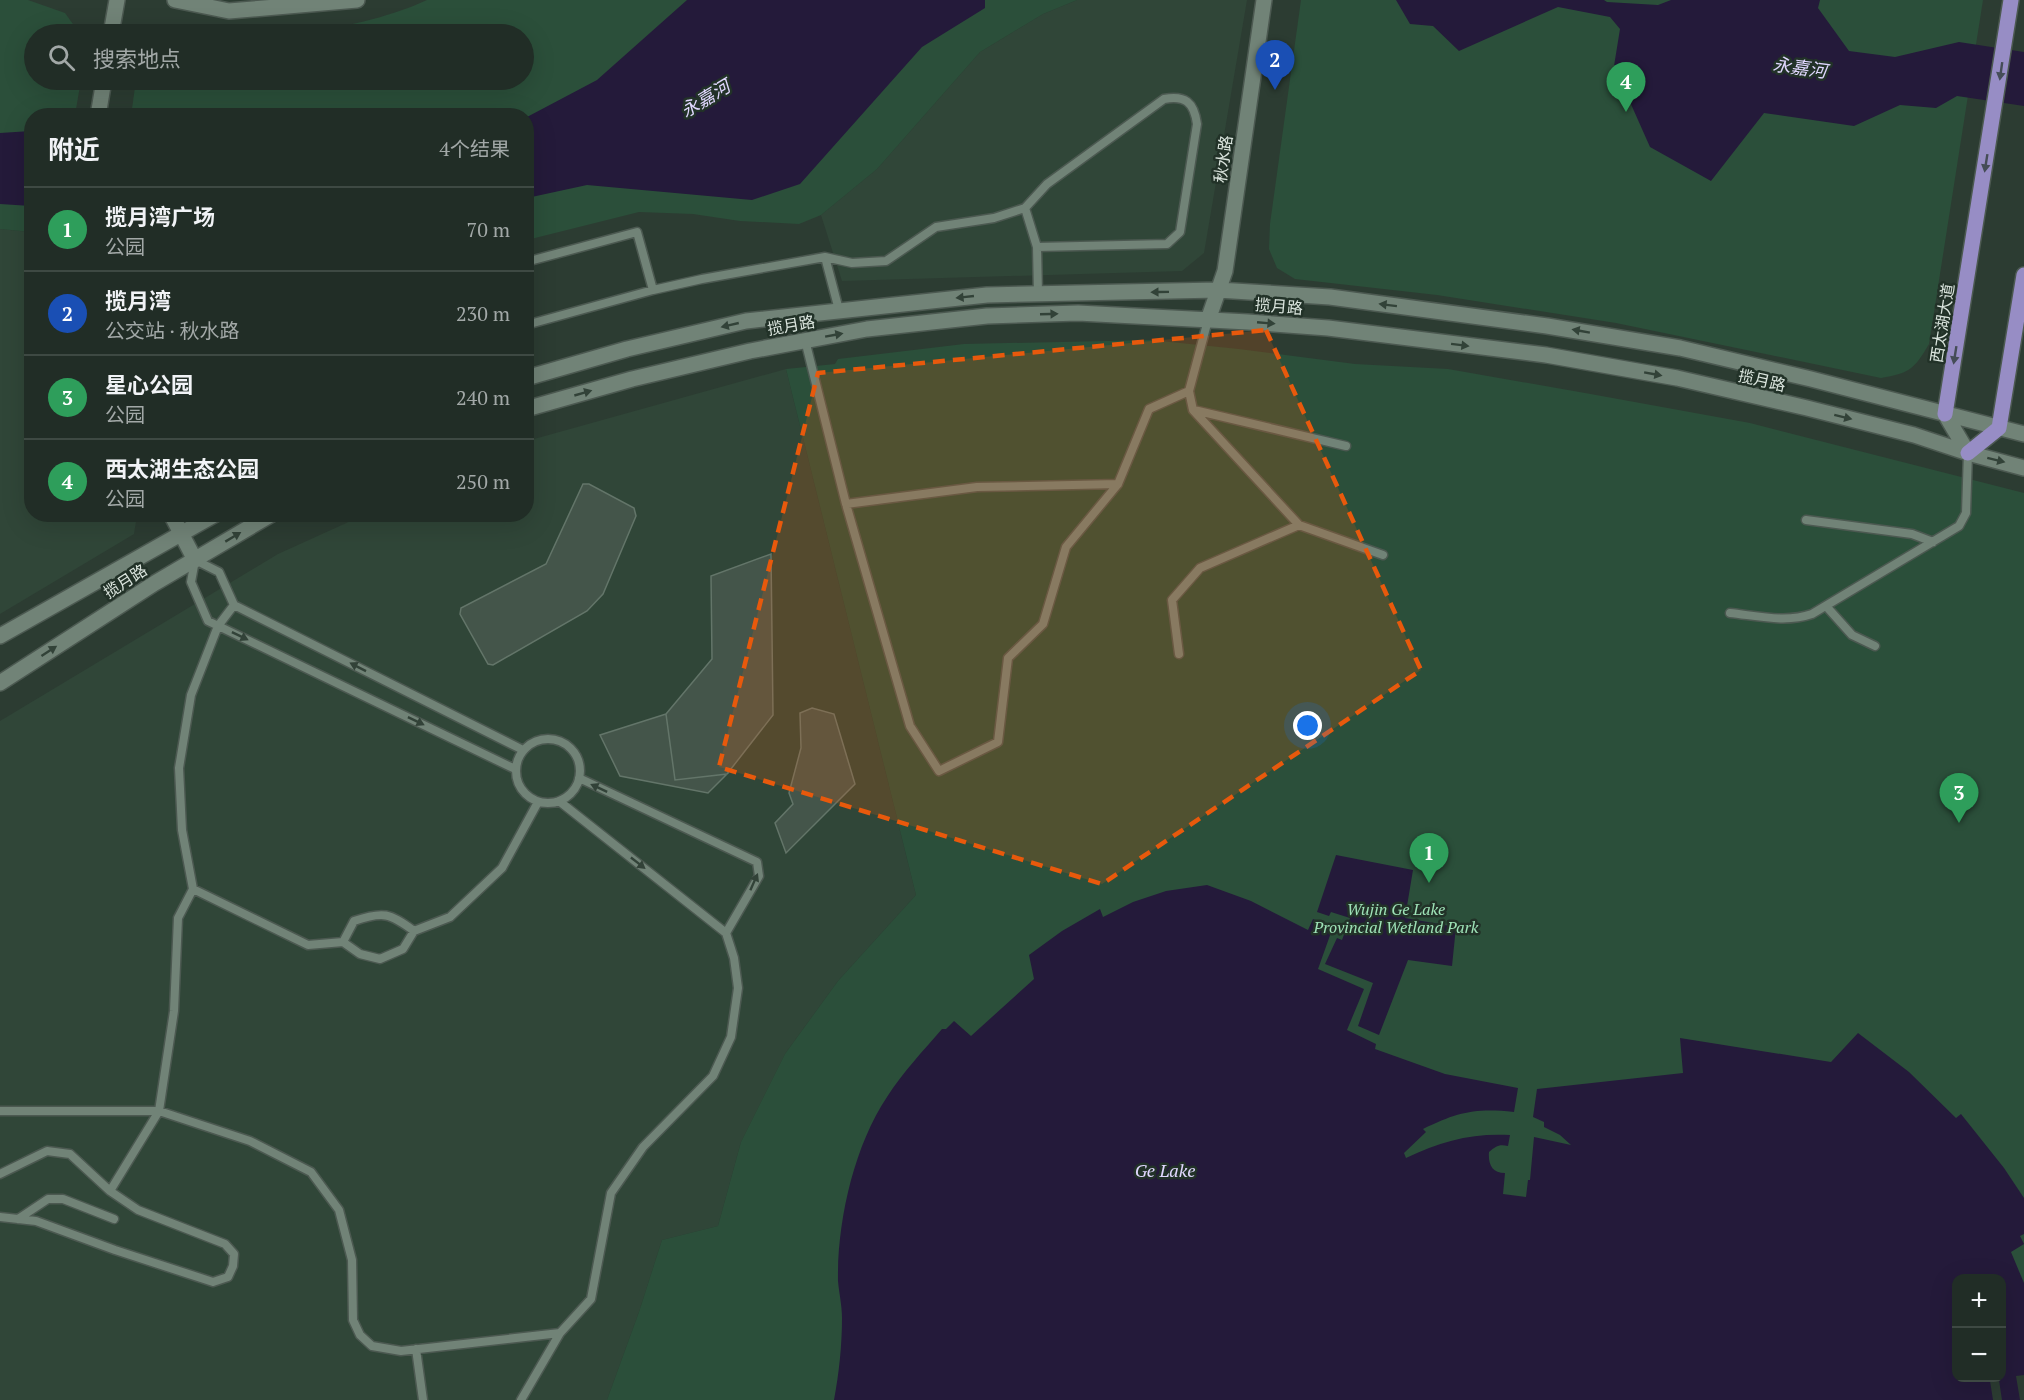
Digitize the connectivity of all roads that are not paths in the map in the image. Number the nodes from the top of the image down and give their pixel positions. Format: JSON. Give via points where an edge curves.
{"nodes":[{"id":1,"x":117,"y":0,"type":"edge"},
{"id":2,"x":175,"y":0,"type":"edge"},
{"id":3,"x":357,"y":0,"type":"edge"},
{"id":4,"x":1264,"y":0,"type":"edge"},
{"id":5,"x":2011,"y":0,"type":"edge"},
{"id":6,"x":113,"y":24,"type":"edge"},
{"id":7,"x":102,"y":90,"type":"edge"},
{"id":8,"x":99,"y":108,"type":"edge"},
{"id":9,"x":1025,"y":208,"type":"junction"},
{"id":10,"x":1036,"y":247,"type":"junction"},
{"id":11,"x":825,"y":257,"type":"junction"},
{"id":12,"x":534,"y":260,"type":"edge"},
{"id":13,"x":2024,"y":275,"type":"edge"},
{"id":14,"x":653,"y":290,"type":"junction"},
{"id":15,"x":1218,"y":290,"type":"junction"},
{"id":16,"x":1038,"y":294,"type":"junction"},
{"id":17,"x":839,"y":310,"type":"junction"},
{"id":18,"x":1208,"y":320,"type":"junction"},
{"id":19,"x":534,"y":323,"type":"edge"},
{"id":20,"x":805,"y":340,"type":"junction"},
{"id":21,"x":534,"y":376,"type":"edge"},
{"id":22,"x":1189,"y":392,"type":"junction"},
{"id":23,"x":534,"y":407,"type":"edge"},
{"id":24,"x":1193,"y":410,"type":"junction"},
{"id":25,"x":1946,"y":414,"type":"junction"},
{"id":26,"x":1999,"y":428,"type":"junction"},
{"id":27,"x":2024,"y":434,"type":"edge"},
{"id":28,"x":1346,"y":446,"type":"dead end"},
{"id":29,"x":1968,"y":453,"type":"junction"},
{"id":30,"x":2024,"y":468,"type":"edge"},
{"id":31,"x":1118,"y":484,"type":"junction"},
{"id":32,"x":846,"y":504,"type":"junction"},
{"id":33,"x":1806,"y":520,"type":"dead end"},
{"id":34,"x":175,"y":522,"type":"edge"},
{"id":35,"x":202,"y":522,"type":"edge"},
{"id":36,"x":259,"y":522,"type":"edge"},
{"id":37,"x":1299,"y":525,"type":"junction"},
{"id":38,"x":180,"y":534,"type":"junction"},
{"id":39,"x":1933,"y":542,"type":"junction"},
{"id":40,"x":1383,"y":555,"type":"dead end"},
{"id":41,"x":195,"y":560,"type":"junction"},
{"id":42,"x":234,"y":605,"type":"junction"},
{"id":43,"x":1826,"y":606,"type":"junction"},
{"id":44,"x":1730,"y":613,"type":"dead end"},
{"id":45,"x":218,"y":626,"type":"junction"},
{"id":46,"x":0,"y":636,"type":"edge"},
{"id":47,"x":1875,"y":646,"type":"dead end"},
{"id":48,"x":1179,"y":654,"type":"dead end"},
{"id":49,"x":0,"y":683,"type":"edge"},
{"id":50,"x":523,"y":750,"type":"junction"},
{"id":51,"x":515,"y":769,"type":"junction"},
{"id":52,"x":579,"y":778,"type":"junction"},
{"id":53,"x":538,"y":801,"type":"junction"},
{"id":54,"x":559,"y":801,"type":"junction"},
{"id":55,"x":194,"y":889,"type":"junction"},
{"id":56,"x":414,"y":931,"type":"junction"},
{"id":57,"x":726,"y":933,"type":"junction"},
{"id":58,"x":343,"y":942,"type":"junction"},
{"id":59,"x":0,"y":1111,"type":"edge"},
{"id":60,"x":159,"y":1111,"type":"junction"},
{"id":61,"x":0,"y":1174,"type":"edge"},
{"id":62,"x":110,"y":1191,"type":"junction"},
{"id":63,"x":0,"y":1217,"type":"edge"},
{"id":64,"x":18,"y":1219,"type":"junction"},
{"id":65,"x":114,"y":1219,"type":"dead end"},
{"id":66,"x":560,"y":1333,"type":"junction"},
{"id":67,"x":416,"y":1349,"type":"junction"},
{"id":68,"x":423,"y":1400,"type":"edge"},
{"id":69,"x":521,"y":1400,"type":"edge"}],
"edges":[{"from":1,"to":6,"type":"street"},
{"from":2,"to":3,"type":"street","via":[[229,11]]},
{"from":4,"to":15,"type":"street","name":"秋水路","via":[[1226,271]]},
{"from":5,"to":25,"type":"main road","name":"西太湖大道","one_way":true},
{"from":7,"to":8,"type":"street"},
{"from":9,"to":10,"type":"lane"},
{"from":9,"to":10,"type":"lane","via":[[1047,184],[1164,99],[1188,101],[1196,113],[1180,232],[1167,244]]},
{"from":9,"to":11,"type":"lane","via":[[994,219],[936,227],[886,261],[852,263]]},
{"from":10,"to":16,"type":"lane"},
{"from":11,"to":14,"type":"lane"},
{"from":11,"to":17,"type":"lane"},
{"from":12,"to":14,"type":"lane","via":[[638,232]]},
{"from":13,"to":26,"type":"main road"},
{"from":14,"to":19,"type":"lane"},
{"from":15,"to":16,"type":"street","name":"揽月路","one_way":true},
{"from":15,"to":18,"type":"street","name":"秋水路"},
{"from":25,"to":15,"type":"street","name":"揽月路","one_way":true,"via":[[1680,348],[1330,297]]},
{"from":16,"to":17,"type":"street","name":"揽月路","one_way":true,"via":[[987,295]]},
{"from":17,"to":21,"type":"street","name":"揽月路","one_way":true,"via":[[746,321]]},
{"from":20,"to":18,"type":"street","name":"揽月路","one_way":true,"via":[[987,316],[1078,313]]},
{"from":18,"to":22,"type":"lane"},
{"from":18,"to":29,"type":"street","name":"揽月路","one_way":true,"via":[[1328,328],[1546,355],[1677,378],[1807,408]]},
{"from":23,"to":20,"type":"street","name":"揽月路","one_way":true,"via":[[632,379]]},
{"from":20,"to":32,"type":"lane"},
{"from":22,"to":24,"type":"lane"},
{"from":22,"to":31,"type":"lane","via":[[1149,409]]},
{"from":24,"to":28,"type":"lane"},
{"from":24,"to":37,"type":"lane"},
{"from":25,"to":26,"type":"street","name":"揽月路"},
{"from":25,"to":29,"type":"street"},
{"from":26,"to":27,"type":"street","name":"揽月路"},
{"from":26,"to":29,"type":"main road"},
{"from":29,"to":30,"type":"street","name":"揽月路","one_way":true},
{"from":29,"to":39,"type":"lane","via":[[1966,513],[1959,526]]},
{"from":31,"to":32,"type":"lane","via":[[977,487]]},
{"from":31,"to":32,"type":"lane","via":[[1066,547],[1043,624],[1008,658],[998,742],[939,771],[910,726]]},
{"from":33,"to":39,"type":"lane","via":[[1912,534]]},
{"from":34,"to":38,"type":"street"},
{"from":35,"to":38,"type":"street","name":"揽月路"},
{"from":41,"to":36,"type":"street","name":"揽月路","one_way":true},
{"from":37,"to":40,"type":"lane"},
{"from":37,"to":48,"type":"lane","via":[[1200,568],[1172,600]]},
{"from":38,"to":41,"type":"street"},
{"from":38,"to":46,"type":"street","name":"揽月路"},
{"from":39,"to":43,"type":"lane"},
{"from":41,"to":42,"type":"lane","via":[[219,572]]},
{"from":41,"to":45,"type":"lane","via":[[191,582],[208,621]]},
{"from":49,"to":41,"type":"street","name":"揽月路","one_way":true},
{"from":42,"to":45,"type":"lane"},
{"from":50,"to":42,"type":"lane","one_way":true},
{"from":43,"to":44,"type":"lane","via":[[1797,619]]},
{"from":43,"to":47,"type":"lane","via":[[1852,635]]},
{"from":45,"to":51,"type":"lane","one_way":true},
{"from":45,"to":55,"type":"lane","via":[[190,695],[179,768],[182,830]]},
{"from":50,"to":51,"type":"lane"},
{"from":50,"to":52,"type":"lane","via":[[541,739],[562,742],[577,757]]},
{"from":51,"to":53,"type":"lane","via":[[521,789]]},
{"from":52,"to":54,"type":"lane","via":[[575,788]]},
{"from":57,"to":52,"type":"lane","one_way":true,"via":[[759,876],[757,862]]},
{"from":53,"to":54,"type":"lane"},
{"from":53,"to":56,"type":"lane","via":[[502,868],[450,917]]},
{"from":54,"to":57,"type":"lane","one_way":true},
{"from":55,"to":58,"type":"lane","via":[[308,945]]},
{"from":55,"to":60,"type":"lane","via":[[178,918],[174,1011]]},
{"from":56,"to":58,"type":"lane","via":[[403,948],[380,959],[360,954]]},
{"from":56,"to":58,"type":"lane","via":[[396,918],[375,914],[354,921]]},
{"from":57,"to":66,"type":"lane","via":[[738,988],[731,1037],[713,1076],[643,1147],[611,1193],[591,1299]]},
{"from":59,"to":60,"type":"lane"},
{"from":60,"to":62,"type":"lane"},
{"from":60,"to":67,"type":"lane","via":[[250,1141],[312,1172],[339,1210],[352,1260],[353,1320],[360,1335],[372,1346],[401,1351]]},
{"from":61,"to":62,"type":"lane","via":[[47,1151],[70,1154]]},
{"from":62,"to":64,"type":"lane","via":[[138,1210],[225,1244],[234,1254],[228,1277],[213,1282],[36,1221]]},
{"from":63,"to":64,"type":"lane"},
{"from":64,"to":65,"type":"lane","via":[[48,1198],[63,1198]]},
{"from":66,"to":67,"type":"lane"},
{"from":66,"to":69,"type":"lane"},
{"from":67,"to":68,"type":"lane"}]}
